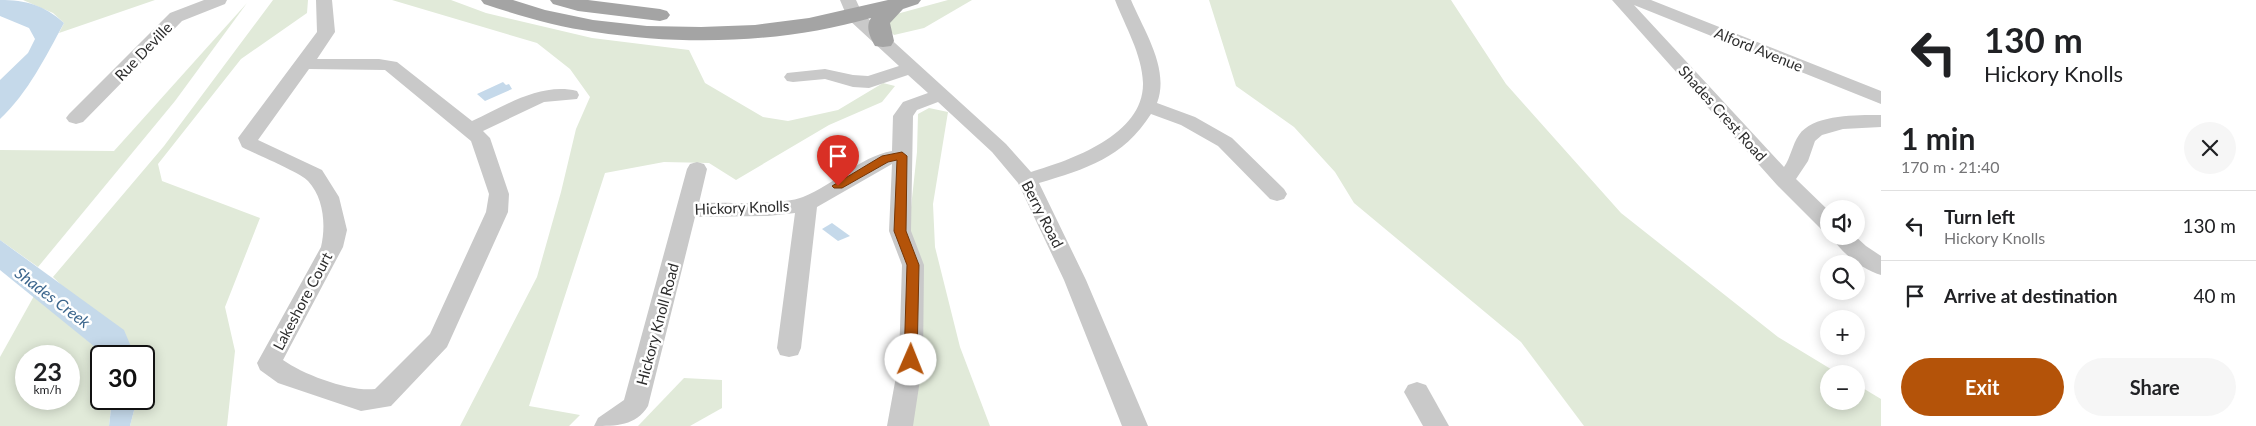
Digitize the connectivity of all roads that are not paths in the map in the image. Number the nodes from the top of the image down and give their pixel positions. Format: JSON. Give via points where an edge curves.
{"nodes":[{"id":1,"x":220,"y":0,"type":"edge"},
{"id":2,"x":324,"y":0,"type":"edge"},
{"id":3,"x":492,"y":0,"type":"edge"},
{"id":4,"x":560,"y":0,"type":"edge"},
{"id":5,"x":1123,"y":0,"type":"edge"},
{"id":6,"x":1620,"y":0,"type":"edge"},
{"id":7,"x":1636,"y":0,"type":"edge"},
{"id":8,"x":903,"y":2,"type":"edge"},
{"id":9,"x":851,"y":4,"type":"edge"},
{"id":10,"x":883,"y":41,"type":"junction"},
{"id":11,"x":304,"y":64,"type":"junction"},
{"id":12,"x":911,"y":68,"type":"junction"},
{"id":13,"x":793,"y":77,"type":"dead end"},
{"id":14,"x":941,"y":94,"type":"junction"},
{"id":15,"x":570,"y":95,"type":"dead end"},
{"id":16,"x":1881,"y":98,"type":"edge"},
{"id":17,"x":1148,"y":106,"type":"junction"},
{"id":18,"x":76,"y":118,"type":"dead end"},
{"id":19,"x":1881,"y":121,"type":"edge"},
{"id":20,"x":471,"y":129,"type":"junction"},
{"id":21,"x":902,"y":156,"type":"junction"},
{"id":22,"x":697,"y":169,"type":"dead end"},
{"id":23,"x":1028,"y":180,"type":"junction"},
{"id":24,"x":1784,"y":180,"type":"junction"},
{"id":25,"x":1277,"y":194,"type":"dead end"},
{"id":26,"x":806,"y":204,"type":"junction"},
{"id":27,"x":688,"y":210,"type":"junction"},
{"id":28,"x":1820,"y":215,"type":"edge"},
{"id":29,"x":1851,"y":245,"type":"edge"},
{"id":30,"x":1881,"y":267,"type":"edge"},
{"id":31,"x":789,"y":348,"type":"dead end"},
{"id":32,"x":1417,"y":392,"type":"dead end"},
{"id":33,"x":607,"y":426,"type":"edge"},
{"id":34,"x":900,"y":426,"type":"edge"},
{"id":35,"x":1135,"y":426,"type":"edge"},
{"id":36,"x":1436,"y":426,"type":"edge"}],
"edges":[{"from":1,"to":18,"type":"street","name":"Rue Deville","via":[[176,17]]},
{"from":2,"to":11,"type":"street","name":"Lakeshore Court","via":[[326,32]]},
{"from":3,"to":9,"type":"main road","via":[[556,20],[670,34],[813,24]]},
{"from":4,"to":9,"type":"main road","via":[[654,15],[707,17]]},
{"from":5,"to":17,"type":"street","via":[[1149,69],[1152,84]]},
{"from":6,"to":24,"type":"street","name":"Shades Crest Road"},
{"from":7,"to":16,"type":"street","name":"Alford Avenue"},
{"from":8,"to":9,"type":"main road"},
{"from":8,"to":10,"type":"main road","via":[[879,22]]},
{"from":9,"to":10,"type":"street","name":"Berry Road"},
{"from":10,"to":12,"type":"street","name":"Berry Road"},
{"from":11,"to":20,"type":"street","via":[[391,66]]},
{"from":11,"to":20,"type":"street","name":"Lakeshore Court","via":[[248,138],[248,143],[315,175],[329,197],[336,230],[332,247],[269,363],[287,376],[361,401],[382,400],[439,340],[497,212],[499,194],[480,138]]},
{"from":12,"to":13,"type":"street","via":[[869,82],[825,74]]},
{"from":12,"to":14,"type":"street","name":"Berry Road"},
{"from":14,"to":21,"type":"street","via":[[915,103],[905,111]]},
{"from":14,"to":23,"type":"street","name":"Berry Road"},
{"from":15,"to":20,"type":"street","via":[[540,97]]},
{"from":17,"to":23,"type":"street","via":[[1129,132],[1104,152],[1077,166]]},
{"from":17,"to":25,"type":"street","via":[[1188,121],[1225,142]]},
{"from":19,"to":24,"type":"street","via":[[1828,126],[1809,135],[1797,162]]},
{"from":21,"to":26,"type":"street","name":"Hickory Knolls","via":[[885,159]]},
{"from":21,"to":34,"type":"street","via":[[900,231],[913,265],[911,360]]},
{"from":22,"to":27,"type":"street","name":"Hickory Knolls"},
{"from":23,"to":35,"type":"street","name":"Berry Road","via":[[1071,271]]},
{"from":24,"to":28,"type":"street","name":"Shades Crest Road"},
{"from":26,"to":27,"type":"street","name":"Hickory Knolls","via":[[768,209]]},
{"from":26,"to":31,"type":"street","name":"Hickory Knolls"},
{"from":27,"to":33,"type":"street","name":"Hickory Knoll Road","via":[[635,406]]},
{"from":29,"to":30,"type":"street"},
{"from":32,"to":36,"type":"street"}]}
